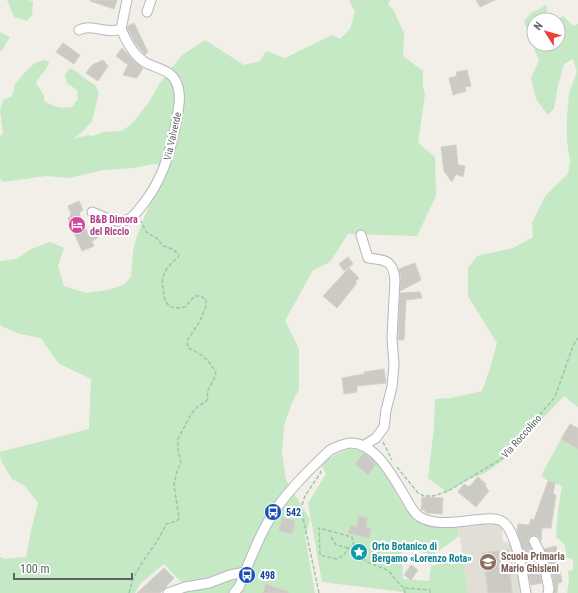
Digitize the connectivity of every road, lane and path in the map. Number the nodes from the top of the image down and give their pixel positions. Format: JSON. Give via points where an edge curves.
{"nodes":[{"id":1,"x":127,"y":0,"type":"edge"},
{"id":2,"x":151,"y":0,"type":"edge"},
{"id":3,"x":147,"y":12,"type":"dead end"},
{"id":4,"x":121,"y":29,"type":"junction"},
{"id":5,"x":79,"y":30,"type":"dead end"},
{"id":6,"x":139,"y":209,"type":"junction"},
{"id":7,"x":92,"y":212,"type":"dead end"},
{"id":8,"x":361,"y":235,"type":"dead end"},
{"id":9,"x":578,"y":338,"type":"edge"},
{"id":10,"x":384,"y":427,"type":"junction"},
{"id":11,"x":363,"y":446,"type":"junction"},
{"id":12,"x":385,"y":453,"type":"dead end"},
{"id":13,"x":315,"y":464,"type":"junction"},
{"id":14,"x":397,"y":466,"type":"dead end"},
{"id":15,"x":331,"y":537,"type":"dead end"},
{"id":16,"x":534,"y":541,"type":"dead end"},
{"id":17,"x":354,"y":546,"type":"junction"},
{"id":18,"x":348,"y":548,"type":"junction"},
{"id":19,"x":245,"y":572,"type":"junction"},
{"id":20,"x":404,"y":588,"type":"junction"},
{"id":21,"x":129,"y":593,"type":"edge"},
{"id":22,"x":168,"y":593,"type":"edge"},
{"id":23,"x":234,"y":593,"type":"edge"},
{"id":24,"x":319,"y":593,"type":"edge"},
{"id":25,"x":405,"y":593,"type":"edge"},
{"id":26,"x":430,"y":593,"type":"edge"},
{"id":27,"x":526,"y":593,"type":"edge"},
{"id":28,"x":548,"y":593,"type":"edge"}],
"edges":[{"from":1,"to":4,"type":"street"},
{"from":2,"to":3,"type":"street"},
{"from":4,"to":5,"type":"street","via":[[114,32],[84,27]]},
{"from":4,"to":6,"type":"street","name":"Via Valverde","via":[[131,49],[142,60],[167,71],[173,77],[180,100],[167,161],[151,195]]},
{"from":6,"to":7,"type":"street","name":"Via Valverde","via":[[131,219],[122,222]]},
{"from":6,"to":21,"type":"path","via":[[146,232],[179,255],[163,276],[164,301],[176,309],[185,307],[195,296],[206,299],[200,321],[187,341],[188,348],[205,358],[216,373],[207,392],[208,399],[191,414],[178,439],[181,463],[174,485],[179,518],[166,524],[134,577]]},
{"from":8,"to":10,"type":"street","via":[[368,258],[390,263],[394,271],[394,365]]},
{"from":9,"to":14,"type":"path","name":"Via Roccolino","via":[[555,397],[504,457],[448,491],[433,496],[418,493]]},
{"from":10,"to":11,"type":"street","via":[[376,438]]},
{"from":10,"to":12,"type":"path","via":[[382,441],[393,462]]},
{"from":11,"to":13,"type":"street","via":[[351,443],[340,445],[330,450]]},
{"from":11,"to":27,"type":"street","via":[[373,451],[382,462],[413,511],[421,517],[431,522],[443,523],[490,519],[502,521],[508,526],[522,569]]},
{"from":13,"to":19,"type":"street","via":[[270,517]]},
{"from":13,"to":24,"type":"path","via":[[321,472],[305,496],[301,508]]},
{"from":15,"to":18,"type":"path","via":[[336,545]]},
{"from":16,"to":28,"type":"street","via":[[543,559]]},
{"from":17,"to":18,"type":"path"},
{"from":17,"to":18,"type":"path","via":[[352,537],[319,528],[320,555],[337,559],[344,555]]},
{"from":17,"to":20,"type":"path","via":[[358,556],[389,571]]},
{"from":19,"to":22,"type":"street","via":[[230,574],[209,583]]},
{"from":19,"to":23,"type":"street"},
{"from":20,"to":25,"type":"path"},
{"from":20,"to":26,"type":"path","via":[[430,590]]}]}
